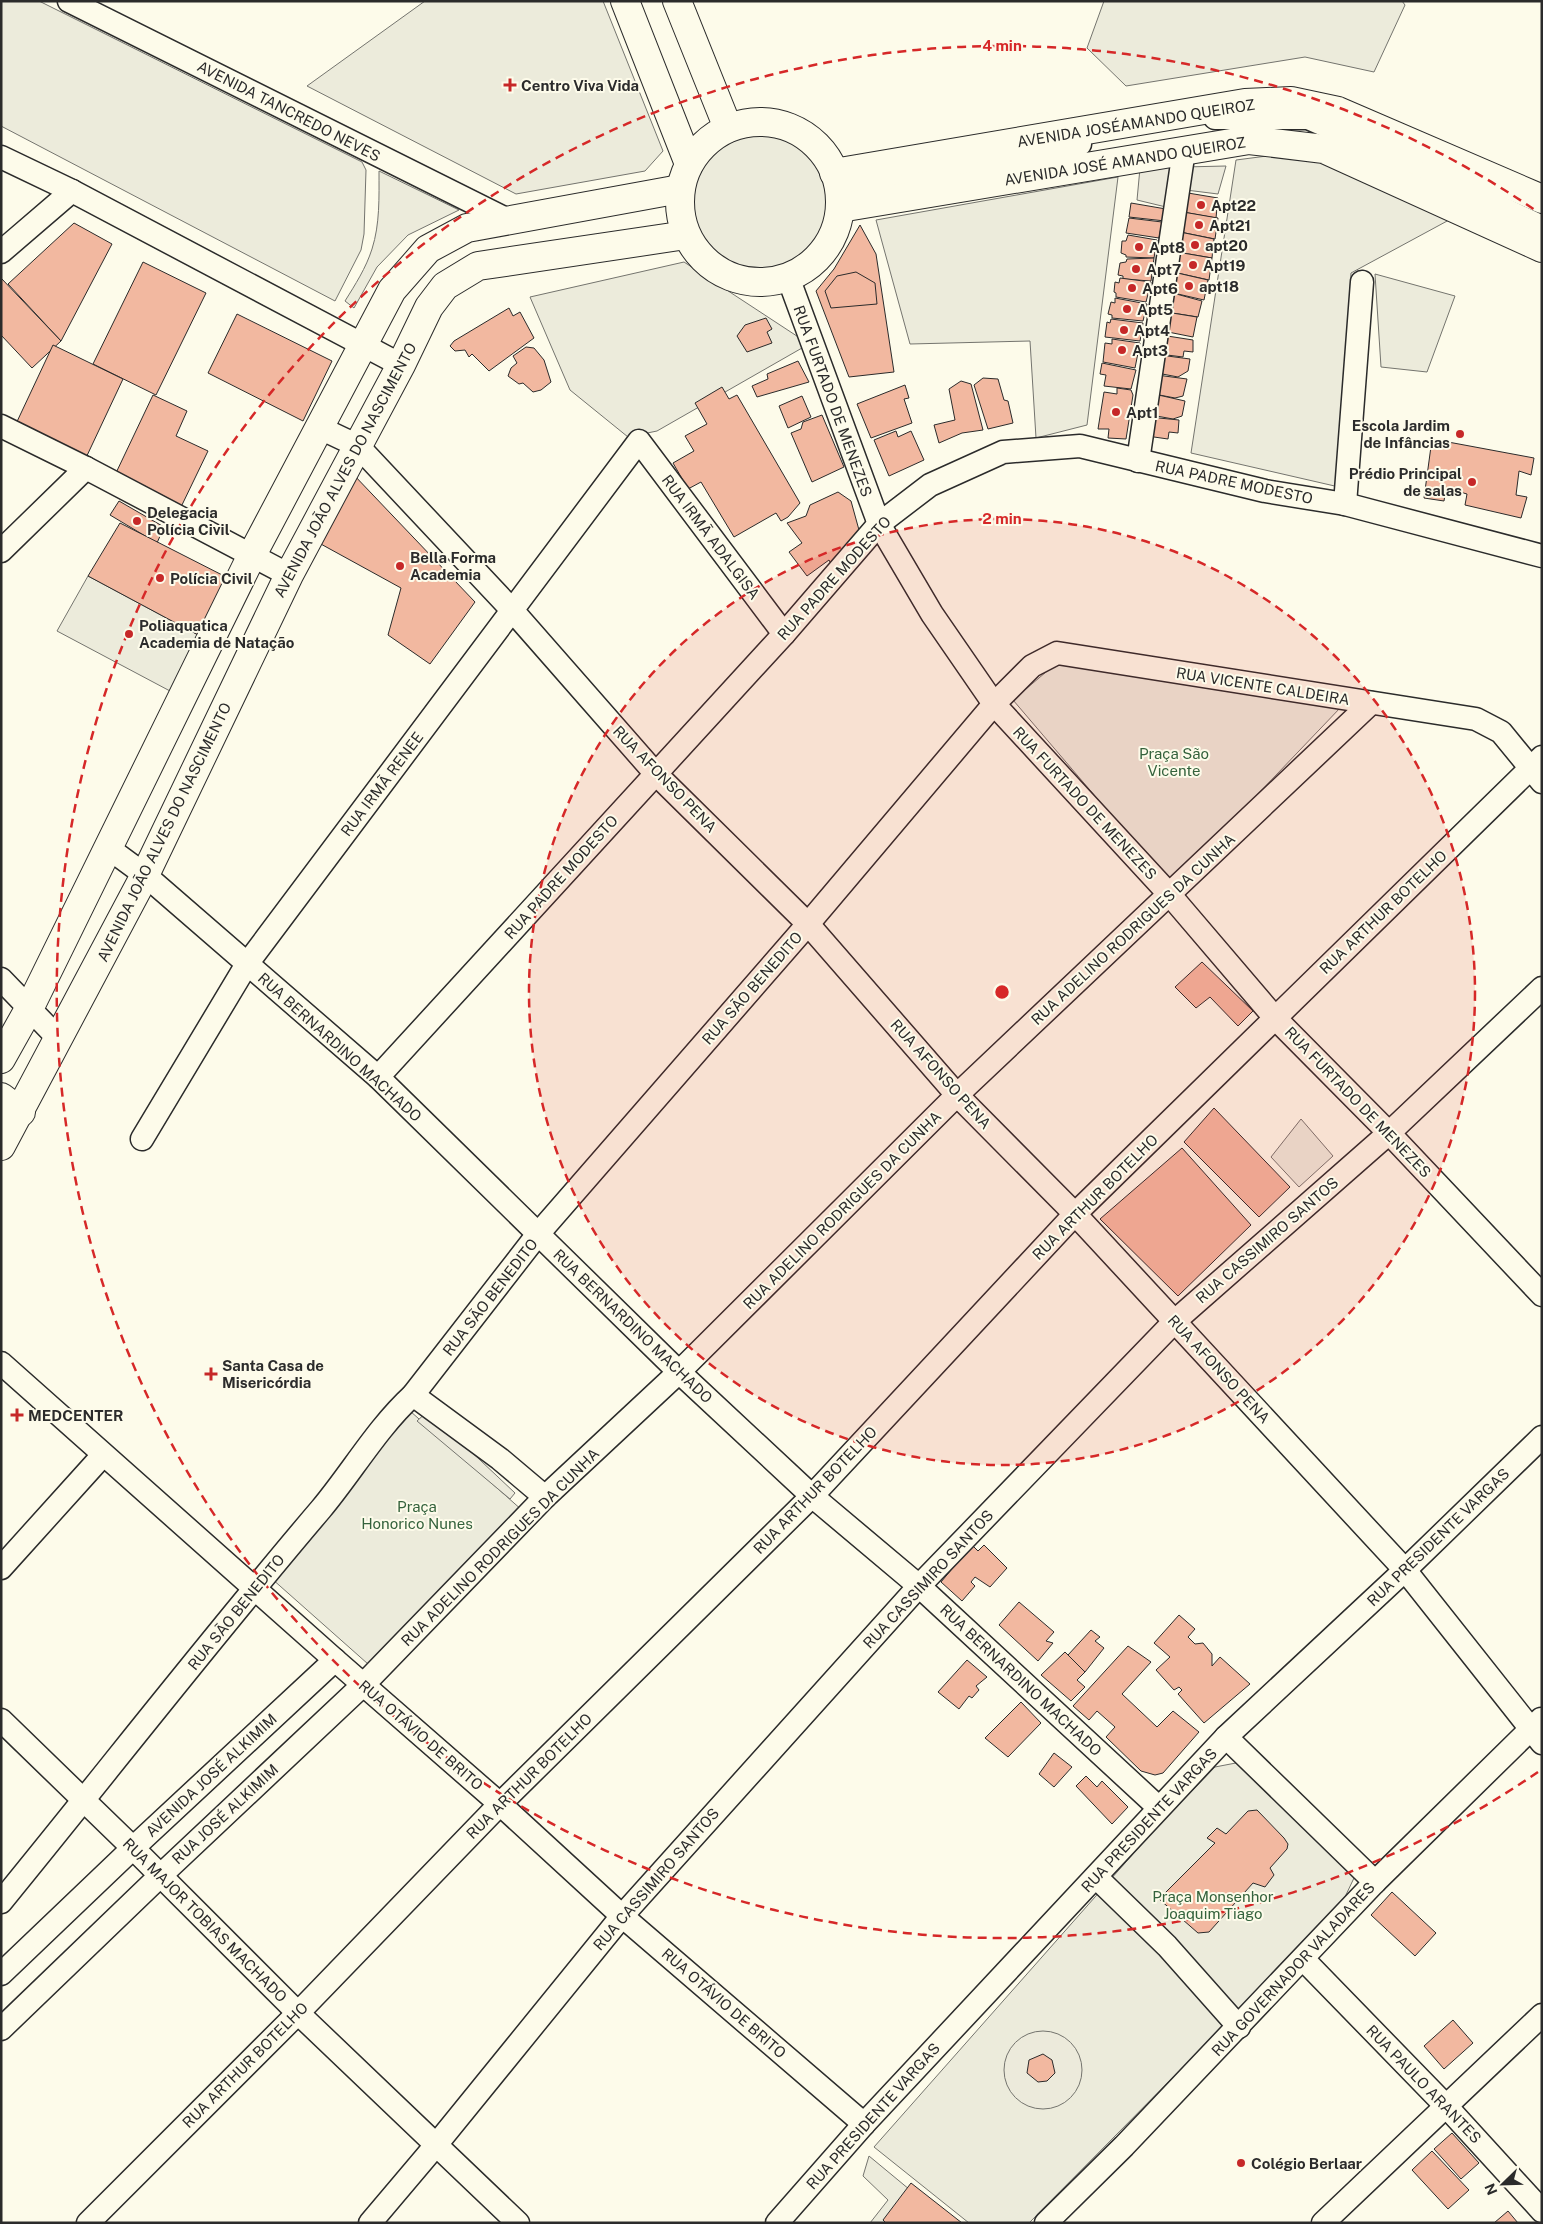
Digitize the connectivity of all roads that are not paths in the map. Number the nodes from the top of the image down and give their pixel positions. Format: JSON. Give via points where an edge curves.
{"nodes":[{"id":1,"x":69,"y":1,"type":"edge"},
{"id":2,"x":625,"y":1,"type":"edge"},
{"id":3,"x":677,"y":1,"type":"edge"},
{"id":4,"x":728,"y":128,"type":"junction"},
{"id":5,"x":1184,"y":150,"type":"junction"},
{"id":6,"x":1,"y":157,"type":"edge"},
{"id":7,"x":684,"y":176,"type":"junction"},
{"id":8,"x":72,"y":191,"type":"junction"},
{"id":9,"x":838,"y":191,"type":"junction"},
{"id":10,"x":1542,"y":198,"type":"edge"},
{"id":11,"x":508,"y":220,"type":"junction"},
{"id":12,"x":1542,"y":227,"type":"edge"},
{"id":13,"x":686,"y":235,"type":"junction"},
{"id":14,"x":1542,"y":248,"type":"edge"},
{"id":15,"x":1,"y":252,"type":"edge"},
{"id":16,"x":788,"y":277,"type":"junction"},
{"id":17,"x":1362,"y":282,"type":"dead end"},
{"id":18,"x":363,"y":344,"type":"junction"},
{"id":19,"x":401,"y":365,"type":"junction"},
{"id":20,"x":1,"y":426,"type":"edge"},
{"id":21,"x":320,"y":428,"type":"junction"},
{"id":22,"x":639,"y":441,"type":"joint"},
{"id":23,"x":358,"y":446,"type":"junction"},
{"id":24,"x":1138,"y":461,"type":"junction"},
{"id":25,"x":86,"y":468,"type":"junction"},
{"id":26,"x":1345,"y":504,"type":"junction"},
{"id":27,"x":879,"y":524,"type":"junction"},
{"id":28,"x":1,"y":551,"type":"edge"},
{"id":29,"x":252,"y":555,"type":"junction"},
{"id":30,"x":1542,"y":556,"type":"edge"},
{"id":31,"x":289,"y":575,"type":"junction"},
{"id":32,"x":512,"y":610,"type":"junction"},
{"id":33,"x":784,"y":634,"type":"junction"},
{"id":34,"x":1371,"y":703,"type":"junction"},
{"id":35,"x":994,"y":704,"type":"junction"},
{"id":36,"x":1538,"y":769,"type":"edge"},
{"id":37,"x":655,"y":773,"type":"junction"},
{"id":38,"x":107,"y":847,"type":"junction"},
{"id":39,"x":145,"y":875,"type":"junction"},
{"id":40,"x":1170,"y":895,"type":"junction"},
{"id":41,"x":808,"y":924,"type":"junction"},
{"id":42,"x":247,"y":964,"type":"junction"},
{"id":43,"x":1,"y":979,"type":"edge"},
{"id":44,"x":1542,"y":988,"type":"edge"},
{"id":45,"x":28,"y":1009,"type":"junction"},
{"id":46,"x":1276,"y":1018,"type":"junction"},
{"id":47,"x":59,"y":1039,"type":"junction"},
{"id":48,"x":1,"y":1059,"type":"edge"},
{"id":49,"x":378,"y":1077,"type":"junction"},
{"id":50,"x":957,"y":1095,"type":"junction"},
{"id":51,"x":11,"y":1104,"type":"edge"},
{"id":52,"x":1389,"y":1133,"type":"junction"},
{"id":53,"x":142,"y":1139,"type":"dead end"},
{"id":54,"x":1,"y":1146,"type":"edge"},
{"id":55,"x":1075,"y":1214,"type":"junction"},
{"id":56,"x":538,"y":1234,"type":"junction"},
{"id":57,"x":1542,"y":1295,"type":"edge"},
{"id":58,"x":1175,"y":1321,"type":"junction"},
{"id":59,"x":1,"y":1364,"type":"edge"},
{"id":60,"x":679,"y":1372,"type":"junction"},
{"id":61,"x":413,"y":1395,"type":"junction"},
{"id":62,"x":1542,"y":1438,"type":"edge"},
{"id":63,"x":103,"y":1456,"type":"junction"},
{"id":64,"x":812,"y":1496,"type":"junction"},
{"id":65,"x":545,"y":1497,"type":"junction"},
{"id":66,"x":1,"y":1568,"type":"edge"},
{"id":67,"x":1405,"y":1570,"type":"junction"},
{"id":68,"x":919,"y":1586,"type":"junction"},
{"id":69,"x":254,"y":1588,"type":"junction"},
{"id":70,"x":335,"y":1660,"type":"junction"},
{"id":71,"x":364,"y":1684,"type":"junction"},
{"id":72,"x":1,"y":1720,"type":"edge"},
{"id":73,"x":1538,"y":1729,"type":"edge"},
{"id":74,"x":1226,"y":1737,"type":"junction"},
{"id":75,"x":84,"y":1801,"type":"junction"},
{"id":76,"x":500,"y":1804,"type":"junction"},
{"id":77,"x":1158,"y":1807,"type":"junction"},
{"id":78,"x":133,"y":1848,"type":"junction"},
{"id":79,"x":160,"y":1876,"type":"junction"},
{"id":80,"x":1096,"y":1877,"type":"junction"},
{"id":81,"x":1375,"y":1882,"type":"junction"},
{"id":82,"x":1,"y":1902,"type":"edge"},
{"id":83,"x":622,"y":1916,"type":"junction"},
{"id":84,"x":1304,"y":1959,"type":"junction"},
{"id":85,"x":1,"y":1974,"type":"edge"},
{"id":86,"x":298,"y":2012,"type":"junction"},
{"id":87,"x":1542,"y":2015,"type":"edge"},
{"id":88,"x":1239,"y":2026,"type":"junction"},
{"id":89,"x":1,"y":2029,"type":"edge"},
{"id":90,"x":1446,"y":2106,"type":"junction"},
{"id":91,"x":864,"y":2124,"type":"junction"},
{"id":92,"x":436,"y":2146,"type":"junction"},
{"id":93,"x":1542,"y":2211,"type":"edge"},
{"id":94,"x":88,"y":2223,"type":"edge"},
{"id":95,"x":370,"y":2223,"type":"edge"},
{"id":96,"x":518,"y":2223,"type":"edge"},
{"id":97,"x":777,"y":2223,"type":"edge"},
{"id":98,"x":1046,"y":2223,"type":"edge"},
{"id":99,"x":1323,"y":2223,"type":"edge"}],
"edges":[{"from":1,"to":11,"type":"street","name":"AVENIDA TANCREDO NEVES"},
{"from":2,"to":7,"type":"main road"},
{"from":3,"to":4,"type":"main road"},
{"from":4,"to":7,"type":"main road","via":[[706,142]]},
{"from":4,"to":9,"type":"main road","via":[[753,121],[779,124],[802,134],[822,151]]},
{"from":5,"to":9,"type":"main road","name":"AVENIDA JOSÉ AMANDO QUEIROZ"},
{"from":5,"to":14,"type":"main road","name":"AVENIDA JOSÉ AMANDO QUEIROZ","via":[[1249,140],[1324,149]]},
{"from":5,"to":24,"type":"street"},
{"from":6,"to":8,"type":"street"},
{"from":7,"to":11,"type":"main road"},
{"from":7,"to":13,"type":"main road","via":[[680,212]]},
{"from":8,"to":15,"type":"street"},
{"from":8,"to":18,"type":"street"},
{"from":9,"to":10,"type":"main road","name":"AVENIDA JOSÉAMANDO QUEIROZ","via":[[1245,103],[1291,101],[1338,111]]},
{"from":9,"to":12,"type":"street","via":[[1222,116],[1308,118]]},
{"from":9,"to":16,"type":"main road","via":[[834,230],[824,250],[808,266]]},
{"from":11,"to":18,"type":"main road","via":[[467,228],[428,249],[392,290]]},
{"from":13,"to":16,"type":"main road","via":[[700,255],[718,271],[741,280],[765,282]]},
{"from":13,"to":19,"type":"main road","name":"AVENIDA JOÃO ALVES DO NASCIMENTO","via":[[478,266],[445,286],[429,307]]},
{"from":16,"to":27,"type":"street","name":"RUA FURTADO DE MENEZES"},
{"from":17,"to":26,"type":"street"},
{"from":18,"to":19,"type":"street"},
{"from":18,"to":21,"type":"main road"},
{"from":19,"to":23,"type":"main road","name":"AVENIDA JOÃO ALVES DO NASCIMENTO"},
{"from":20,"to":25,"type":"street"},
{"from":21,"to":23,"type":"street","name":"RUA AFONSO PENA"},
{"from":21,"to":29,"type":"main road"},
{"from":22,"to":32,"type":"street","name":"RUA IRMÃ RENEE"},
{"from":22,"to":33,"type":"street","name":"RUA IRMÃ ADALGISA"},
{"from":23,"to":31,"type":"main road","name":"AVENIDA JOÃO ALVES DO NASCIMENTO"},
{"from":23,"to":32,"type":"street","name":"RUA AFONSO PENA"},
{"from":24,"to":26,"type":"street","name":"RUA PADRE MODESTO","via":[[1264,491]]},
{"from":24,"to":27,"type":"street","name":"RUA PADRE MODESTO","via":[[1080,446],[1003,452],[930,485]]},
{"from":25,"to":28,"type":"street"},
{"from":25,"to":29,"type":"street"},
{"from":26,"to":30,"type":"street","name":"RUA PADRE MODESTO"},
{"from":27,"to":33,"type":"street","name":"RUA PADRE MODESTO"},
{"from":27,"to":35,"type":"street","name":"RUA FURTADO DE MENEZES","via":[[932,614]]},
{"from":29,"to":31,"type":"street"},
{"from":29,"to":38,"type":"main road"},
{"from":31,"to":39,"type":"main road","name":"AVENIDA JOÃO ALVES DO NASCIMENTO"},
{"from":32,"to":37,"type":"street","name":"RUA AFONSO PENA"},
{"from":32,"to":42,"type":"street","name":"RUA IRMÃ RENEE"},
{"from":33,"to":37,"type":"street","name":"RUA PADRE MODESTO"},
{"from":34,"to":35,"type":"street","name":"RUA VICENTE CALDEIRA","via":[[1057,653],[1032,666]]},
{"from":34,"to":36,"type":"street","name":"RUA VICENTE CALDEIRA","via":[[1476,719],[1501,732]]},
{"from":34,"to":40,"type":"street","name":"RUA ADELINO RODRIGUES DA CUNHA"},
{"from":35,"to":40,"type":"street","name":"RUA FURTADO DE MENEZES"},
{"from":35,"to":41,"type":"street","name":"RUA SÃO BENEDITO"},
{"from":36,"to":46,"type":"street","name":"RUA ARTHUR BOTELHO"},
{"from":37,"to":41,"type":"street","name":"RUA AFONSO PENA"},
{"from":37,"to":49,"type":"street","name":"RUA PADRE MODESTO"},
{"from":38,"to":39,"type":"street","name":"RUA BERNARDINO MACHADO"},
{"from":38,"to":45,"type":"main road"},
{"from":39,"to":42,"type":"street","name":"RUA BERNARDINO MACHADO"},
{"from":39,"to":47,"type":"main road","name":"AVENIDA JOÃO ALVES DO NASCIMENTO"},
{"from":40,"to":46,"type":"street","name":"RUA FURTADO DE MENEZES"},
{"from":40,"to":50,"type":"street","name":"RUA ADELINO RODRIGUES DA CUNHA"},
{"from":41,"to":50,"type":"street","name":"RUA AFONSO PENA"},
{"from":41,"to":56,"type":"street","name":"RUA SÃO BENEDITO"},
{"from":42,"to":49,"type":"street","name":"RUA BERNARDINO MACHADO"},
{"from":42,"to":53,"type":"street","name":"RUA IRMÃ RENEE"},
{"from":43,"to":45,"type":"street"},
{"from":44,"to":52,"type":"street","name":"RUA CASSIMIRO SANTOS"},
{"from":45,"to":47,"type":"street"},
{"from":45,"to":48,"type":"main road"},
{"from":46,"to":52,"type":"street","name":"RUA FURTADO DE MENEZES"},
{"from":46,"to":55,"type":"street","name":"RUA ARTHUR BOTELHO"},
{"from":47,"to":51,"type":"main road","name":"AVENIDA JOÃO ALVES DO NASCIMENTO"},
{"from":49,"to":56,"type":"street","name":"RUA BERNARDINO MACHADO"},
{"from":50,"to":55,"type":"street","name":"RUA AFONSO PENA"},
{"from":50,"to":60,"type":"street","name":"RUA ADELINO RODRIGUES DA CUNHA"},
{"from":51,"to":54,"type":"main road","name":"AVENIDA JOÃO ALVES DO NASCIMENTO"},
{"from":52,"to":57,"type":"street","name":"RUA FURTADO DE MENEZES"},
{"from":52,"to":58,"type":"street","name":"RUA CASSIMIRO SANTOS"},
{"from":55,"to":58,"type":"street","name":"RUA AFONSO PENA"},
{"from":55,"to":64,"type":"street","name":"RUA ARTHUR BOTELHO"},
{"from":56,"to":60,"type":"street","name":"RUA BERNARDINO MACHADO"},
{"from":56,"to":61,"type":"street","name":"RUA SÃO BENEDITO"},
{"from":58,"to":67,"type":"street","name":"RUA AFONSO PENA"},
{"from":58,"to":68,"type":"street","name":"RUA CASSIMIRO SANTOS"},
{"from":59,"to":63,"type":"street","name":"RUA OTÁVIO DE BRITO"},
{"from":60,"to":64,"type":"street","name":"RUA BERNARDINO MACHADO"},
{"from":60,"to":65,"type":"street","name":"RUA ADELINO RODRIGUES DA CUNHA"},
{"from":61,"to":65,"type":"street","via":[[500,1459]]},
{"from":61,"to":69,"type":"street","name":"RUA SÃO BENEDITO","via":[[398,1408],[329,1500]]},
{"from":62,"to":67,"type":"street","name":"RUA PRESIDENTE VARGAS"},
{"from":63,"to":66,"type":"street"},
{"from":63,"to":69,"type":"street","name":"RUA OTÁVIO DE BRITO"},
{"from":64,"to":68,"type":"street","name":"RUA BERNARDINO MACHADO"},
{"from":64,"to":76,"type":"street","name":"RUA ARTHUR BOTELHO"},
{"from":65,"to":71,"type":"street","name":"RUA ADELINO RODRIGUES DA CUNHA"},
{"from":67,"to":73,"type":"street","name":"RUA AFONSO PENA"},
{"from":67,"to":74,"type":"street","name":"RUA PRESIDENTE VARGAS"},
{"from":68,"to":77,"type":"street","name":"RUA BERNARDINO MACHADO"},
{"from":68,"to":83,"type":"street","name":"RUA CASSIMIRO SANTOS"},
{"from":69,"to":70,"type":"street","name":"RUA OTÁVIO DE BRITO"},
{"from":69,"to":75,"type":"street","name":"RUA SÃO BENEDITO"},
{"from":70,"to":71,"type":"street","name":"RUA OTÁVIO DE BRITO"},
{"from":70,"to":78,"type":"street","name":"AVENIDA JOSÉ ALKIMIM"},
{"from":71,"to":76,"type":"street","name":"RUA OTÁVIO DE BRITO"},
{"from":71,"to":79,"type":"street","name":"RUA JOSÉ ALKIMIM"},
{"from":72,"to":75,"type":"street","name":"RUA MAJOR TOBIAS MACHADO"},
{"from":73,"to":81,"type":"street","name":"RUA GOVERNADOR VALADARES"},
{"from":74,"to":77,"type":"street","name":"RUA PRESIDENTE VARGAS"},
{"from":74,"to":81,"type":"street"},
{"from":75,"to":78,"type":"street","name":"RUA MAJOR TOBIAS MACHADO"},
{"from":75,"to":82,"type":"street","name":"RUA SÃO BENEDITO"},
{"from":76,"to":83,"type":"street","name":"RUA OTÁVIO DE BRITO"},
{"from":76,"to":86,"type":"street","name":"RUA ARTHUR BOTELHO"},
{"from":77,"to":80,"type":"street","name":"RUA PRESIDENTE VARGAS"},
{"from":78,"to":79,"type":"street","name":"RUA MAJOR TOBIAS MACHADO"},
{"from":78,"to":85,"type":"street","name":"AVENIDA JOSÉ ALKIMIM"},
{"from":79,"to":86,"type":"street","name":"RUA MAJOR TOBIAS MACHADO"},
{"from":79,"to":89,"type":"street","name":"RUA JOSÉ ALKIMIM"},
{"from":80,"to":88,"type":"street","via":[[1166,1946]]},
{"from":80,"to":91,"type":"street","name":"RUA PRESIDENTE VARGAS"},
{"from":81,"to":84,"type":"street","name":"RUA GOVERNADOR VALADARES"},
{"from":83,"to":91,"type":"street","name":"RUA OTÁVIO DE BRITO"},
{"from":83,"to":92,"type":"street","name":"RUA CASSIMIRO SANTOS"},
{"from":84,"to":88,"type":"street","name":"RUA GOVERNADOR VALADARES"},
{"from":84,"to":90,"type":"street","name":"RUA PAULO ARANTES"},
{"from":86,"to":92,"type":"street","name":"RUA MAJOR TOBIAS MACHADO"},
{"from":86,"to":94,"type":"street","name":"RUA ARTHUR BOTELHO"},
{"from":87,"to":90,"type":"street"},
{"from":88,"to":98,"type":"street","name":"RUA GOVERNADOR VALADARES"},
{"from":90,"to":93,"type":"street","name":"RUA PAULO ARANTES"},
{"from":90,"to":99,"type":"street"},
{"from":91,"to":97,"type":"street","name":"RUA PRESIDENTE VARGAS"},
{"from":92,"to":95,"type":"street","name":"RUA CASSIMIRO SANTOS"},
{"from":92,"to":96,"type":"street","name":"RUA MAJOR TOBIAS MACHADO"}]}
